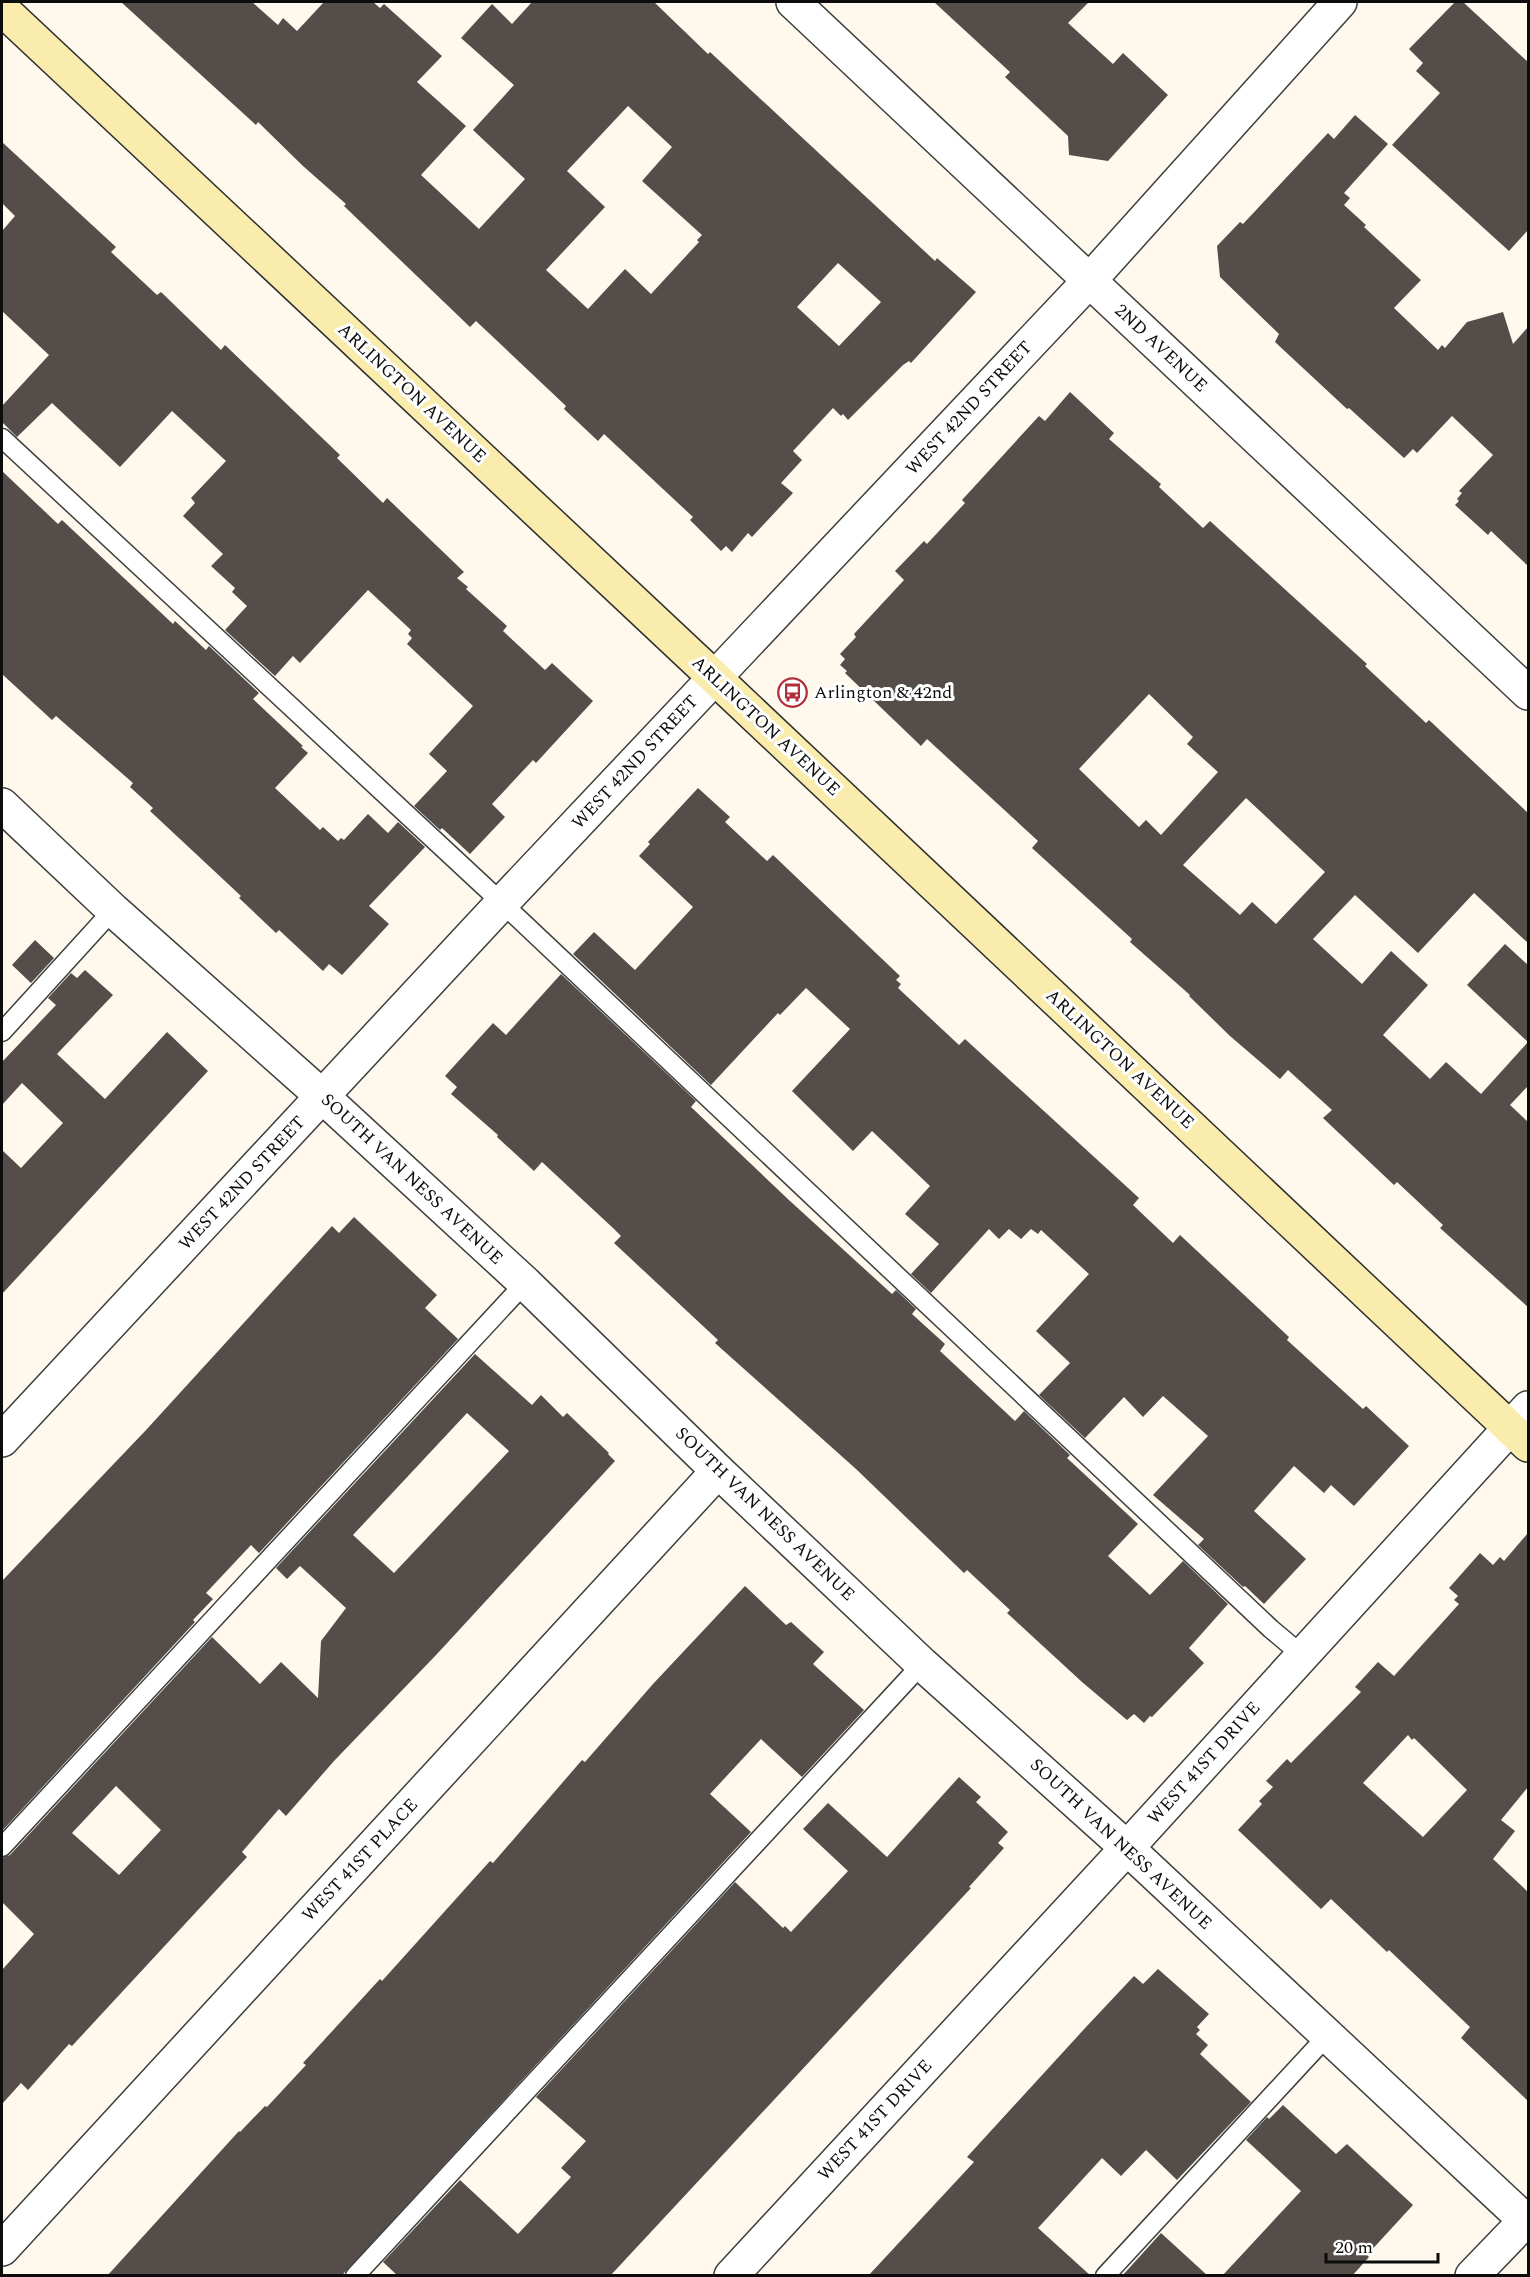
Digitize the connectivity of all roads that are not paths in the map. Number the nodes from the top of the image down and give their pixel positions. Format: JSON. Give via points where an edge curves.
{"nodes":[{"id":1,"x":793,"y":2,"type":"edge"},
{"id":2,"x":1340,"y":2,"type":"edge"},
{"id":3,"x":2,"y":9,"type":"edge"},
{"id":4,"x":1089,"y":281,"type":"junction"},
{"id":5,"x":2,"y":438,"type":"edge"},
{"id":6,"x":715,"y":678,"type":"junction"},
{"id":7,"x":1528,"y":693,"type":"edge"},
{"id":8,"x":2,"y":805,"type":"edge"},
{"id":9,"x":502,"y":903,"type":"junction"},
{"id":10,"x":113,"y":910,"type":"junction"},
{"id":11,"x":2,"y":1032,"type":"edge"},
{"id":12,"x":323,"y":1096,"type":"junction"},
{"id":13,"x":525,"y":1283,"type":"junction"},
{"id":14,"x":1522,"y":1427,"type":"edge"},
{"id":15,"x":2,"y":1440,"type":"edge"},
{"id":16,"x":718,"y":1471,"type":"junction"},
{"id":17,"x":1302,"y":1655,"type":"junction"},
{"id":18,"x":922,"y":1664,"type":"junction"},
{"id":19,"x":2,"y":1847,"type":"edge"},
{"id":20,"x":1127,"y":1848,"type":"junction"},
{"id":21,"x":1328,"y":2035,"type":"junction"},
{"id":22,"x":1527,"y":2221,"type":"edge"},
{"id":23,"x":2,"y":2249,"type":"edge"},
{"id":24,"x":355,"y":2276,"type":"edge"},
{"id":25,"x":731,"y":2276,"type":"edge"},
{"id":26,"x":1105,"y":2276,"type":"edge"},
{"id":27,"x":1472,"y":2276,"type":"edge"}],
"edges":[{"from":1,"to":4,"type":"street","name":"2ND AVENUE"},
{"from":2,"to":4,"type":"street","name":"WEST 42ND STREET"},
{"from":3,"to":6,"type":"main road","name":"ARLINGTON AVENUE"},
{"from":4,"to":6,"type":"street","name":"WEST 42ND STREET"},
{"from":4,"to":7,"type":"street","name":"2ND AVENUE"},
{"from":5,"to":9,"type":"lane"},
{"from":6,"to":9,"type":"street","name":"WEST 42ND STREET"},
{"from":6,"to":14,"type":"main road","name":"ARLINGTON AVENUE"},
{"from":8,"to":10,"type":"street","name":"SOUTH VAN NESS AVENUE"},
{"from":9,"to":12,"type":"street","name":"WEST 42ND STREET"},
{"from":9,"to":17,"type":"lane"},
{"from":10,"to":11,"type":"lane"},
{"from":10,"to":12,"type":"street","name":"SOUTH VAN NESS AVENUE"},
{"from":12,"to":13,"type":"street","name":"SOUTH VAN NESS AVENUE"},
{"from":12,"to":15,"type":"street","name":"WEST 42ND STREET"},
{"from":13,"to":16,"type":"street","name":"SOUTH VAN NESS AVENUE"},
{"from":13,"to":19,"type":"lane"},
{"from":14,"to":17,"type":"street","name":"WEST 41ST DRIVE"},
{"from":16,"to":18,"type":"street","name":"SOUTH VAN NESS AVENUE"},
{"from":16,"to":23,"type":"street","name":"WEST 41ST PLACE"},
{"from":17,"to":20,"type":"street","name":"WEST 41ST DRIVE"},
{"from":18,"to":20,"type":"street","name":"SOUTH VAN NESS AVENUE"},
{"from":18,"to":24,"type":"lane"},
{"from":20,"to":21,"type":"street","name":"SOUTH VAN NESS AVENUE"},
{"from":20,"to":25,"type":"street","name":"WEST 41ST DRIVE"},
{"from":21,"to":22,"type":"street","name":"SOUTH VAN NESS AVENUE"},
{"from":21,"to":26,"type":"lane"},
{"from":22,"to":27,"type":"street"}]}
